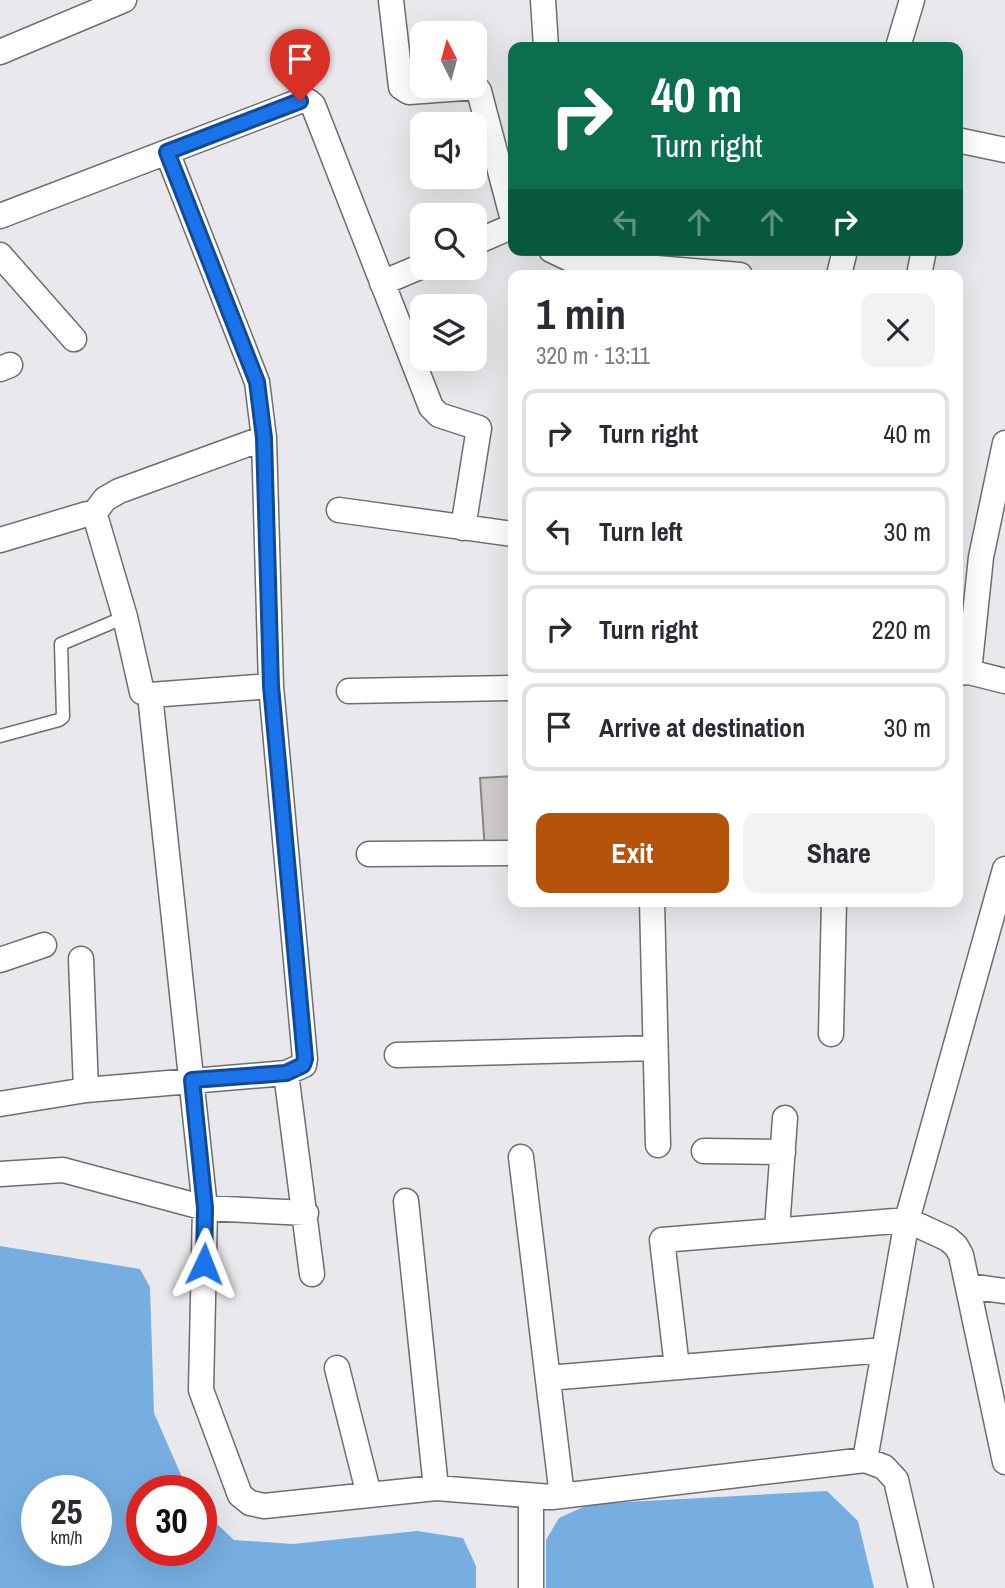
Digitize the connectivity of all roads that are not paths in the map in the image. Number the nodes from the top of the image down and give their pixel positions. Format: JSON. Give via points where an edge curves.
{"nodes":[{"id":1,"x":124,"y":0,"type":"edge"},
{"id":2,"x":391,"y":0,"type":"edge"},
{"id":3,"x":543,"y":0,"type":"edge"},
{"id":4,"x":912,"y":0,"type":"edge"},
{"id":5,"x":546,"y":42,"type":"edge"},
{"id":6,"x":899,"y":42,"type":"edge"},
{"id":7,"x":0,"y":52,"type":"edge"},
{"id":8,"x":963,"y":141,"type":"edge"},
{"id":9,"x":1005,"y":150,"type":"edge"},
{"id":10,"x":167,"y":152,"type":"junction"},
{"id":11,"x":508,"y":201,"type":"edge"},
{"id":12,"x":0,"y":216,"type":"edge"},
{"id":13,"x":508,"y":228,"type":"edge"},
{"id":14,"x":487,"y":237,"type":"edge"},
{"id":15,"x":0,"y":255,"type":"edge"},
{"id":16,"x":564,"y":256,"type":"edge"},
{"id":17,"x":652,"y":270,"type":"edge"},
{"id":18,"x":410,"y":271,"type":"edge"},
{"id":19,"x":382,"y":283,"type":"junction"},
{"id":20,"x":74,"y":339,"type":"dead end"},
{"id":21,"x":264,"y":438,"type":"junction"},
{"id":22,"x":1005,"y":443,"type":"edge"},
{"id":23,"x":339,"y":510,"type":"dead end"},
{"id":24,"x":93,"y":515,"type":"junction"},
{"id":25,"x":463,"y":528,"type":"junction"},
{"id":26,"x":508,"y":533,"type":"edge"},
{"id":27,"x":0,"y":540,"type":"edge"},
{"id":28,"x":125,"y":617,"type":"junction"},
{"id":29,"x":963,"y":673,"type":"edge"},
{"id":30,"x":1005,"y":681,"type":"edge"},
{"id":31,"x":271,"y":686,"type":"junction"},
{"id":32,"x":508,"y":688,"type":"edge"},
{"id":33,"x":349,"y":691,"type":"dead end"},
{"id":34,"x":150,"y":695,"type":"junction"},
{"id":35,"x":0,"y":736,"type":"edge"},
{"id":36,"x":508,"y":853,"type":"edge"},
{"id":37,"x":369,"y":854,"type":"dead end"},
{"id":38,"x":1005,"y":869,"type":"edge"},
{"id":39,"x":652,"y":907,"type":"edge"},
{"id":40,"x":834,"y":907,"type":"edge"},
{"id":41,"x":44,"y":945,"type":"dead end"},
{"id":42,"x":82,"y":959,"type":"dead end"},
{"id":43,"x":0,"y":960,"type":"edge"},
{"id":44,"x":831,"y":1034,"type":"dead end"},
{"id":45,"x":655,"y":1048,"type":"junction"},
{"id":46,"x":397,"y":1055,"type":"dead end"},
{"id":47,"x":286,"y":1073,"type":"junction"},
{"id":48,"x":192,"y":1080,"type":"junction"},
{"id":49,"x":86,"y":1090,"type":"junction"},
{"id":50,"x":0,"y":1104,"type":"edge"},
{"id":51,"x":785,"y":1118,"type":"dead end"},
{"id":52,"x":658,"y":1145,"type":"dead end"},
{"id":53,"x":704,"y":1151,"type":"dead end"},
{"id":54,"x":783,"y":1152,"type":"junction"},
{"id":55,"x":521,"y":1157,"type":"dead end"},
{"id":56,"x":0,"y":1174,"type":"edge"},
{"id":57,"x":405,"y":1201,"type":"dead end"},
{"id":58,"x":205,"y":1208,"type":"junction"},
{"id":59,"x":306,"y":1213,"type":"junction"},
{"id":60,"x":907,"y":1220,"type":"junction"},
{"id":61,"x":777,"y":1229,"type":"junction"},
{"id":62,"x":312,"y":1274,"type":"dead end"},
{"id":63,"x":968,"y":1286,"type":"junction"},
{"id":64,"x":1005,"y":1291,"type":"edge"},
{"id":65,"x":884,"y":1350,"type":"junction"},
{"id":66,"x":677,"y":1367,"type":"junction"},
{"id":67,"x":338,"y":1368,"type":"dead end"},
{"id":68,"x":548,"y":1378,"type":"junction"},
{"id":69,"x":864,"y":1460,"type":"junction"},
{"id":70,"x":1005,"y":1462,"type":"edge"},
{"id":71,"x":436,"y":1488,"type":"junction"},
{"id":72,"x":369,"y":1495,"type":"junction"},
{"id":73,"x":531,"y":1496,"type":"junction"},
{"id":74,"x":562,"y":1496,"type":"junction"},
{"id":75,"x":531,"y":1588,"type":"edge"},
{"id":76,"x":921,"y":1588,"type":"edge"}],
"edges":[{"from":1,"to":7,"type":"street"},
{"from":2,"to":11,"type":"street","via":[[401,87],[409,92],[476,87]]},
{"from":3,"to":5,"type":"street"},
{"from":4,"to":6,"type":"street"},
{"from":8,"to":9,"type":"street"},
{"from":10,"to":12,"type":"street"},
{"from":10,"to":19,"type":"street","via":[[308,101]]},
{"from":10,"to":21,"type":"street","via":[[254,372]]},
{"from":13,"to":14,"type":"street"},
{"from":15,"to":20,"type":"street"},
{"from":16,"to":17,"type":"street"},
{"from":18,"to":19,"type":"street"},
{"from":19,"to":25,"type":"street","via":[[430,407],[439,415],[479,428]]},
{"from":21,"to":24,"type":"street","via":[[119,491],[105,499]]},
{"from":21,"to":31,"type":"street"},
{"from":22,"to":29,"type":"street"},
{"from":23,"to":25,"type":"street"},
{"from":24,"to":27,"type":"street"},
{"from":24,"to":28,"type":"street"},
{"from":25,"to":26,"type":"street"},
{"from":28,"to":34,"type":"street","via":[[140,686]]},
{"from":28,"to":35,"type":"lane","via":[[61,644],[63,717]]},
{"from":29,"to":30,"type":"street"},
{"from":31,"to":34,"type":"street"},
{"from":31,"to":47,"type":"street","via":[[305,1059],[303,1065]]},
{"from":32,"to":33,"type":"street"},
{"from":34,"to":48,"type":"street"},
{"from":36,"to":37,"type":"street"},
{"from":38,"to":60,"type":"street"},
{"from":39,"to":45,"type":"street"},
{"from":40,"to":44,"type":"street"},
{"from":41,"to":43,"type":"street"},
{"from":42,"to":49,"type":"street"},
{"from":45,"to":46,"type":"street"},
{"from":45,"to":52,"type":"street"},
{"from":47,"to":48,"type":"street"},
{"from":47,"to":59,"type":"street"},
{"from":48,"to":49,"type":"street"},
{"from":48,"to":58,"type":"street"},
{"from":49,"to":50,"type":"street"},
{"from":51,"to":54,"type":"street"},
{"from":53,"to":54,"type":"street"},
{"from":54,"to":61,"type":"street"},
{"from":55,"to":68,"type":"street"},
{"from":56,"to":58,"type":"street","via":[[64,1170]]},
{"from":57,"to":71,"type":"street"},
{"from":58,"to":59,"type":"street"},
{"from":58,"to":72,"type":"street","via":[[201,1390],[240,1495],[264,1506]]},
{"from":59,"to":62,"type":"street"},
{"from":60,"to":61,"type":"street"},
{"from":60,"to":63,"type":"street","via":[[956,1245]]},
{"from":60,"to":65,"type":"street"},
{"from":61,"to":66,"type":"street","via":[[662,1240]]},
{"from":63,"to":64,"type":"street"},
{"from":63,"to":70,"type":"street"},
{"from":65,"to":66,"type":"street"},
{"from":65,"to":69,"type":"street"},
{"from":66,"to":68,"type":"street"},
{"from":67,"to":72,"type":"street"},
{"from":68,"to":74,"type":"street"},
{"from":69,"to":74,"type":"street"},
{"from":69,"to":76,"type":"street","via":[[884,1466],[895,1480]]},
{"from":71,"to":72,"type":"street"},
{"from":71,"to":73,"type":"street"},
{"from":73,"to":74,"type":"street"},
{"from":73,"to":75,"type":"street"}]}
